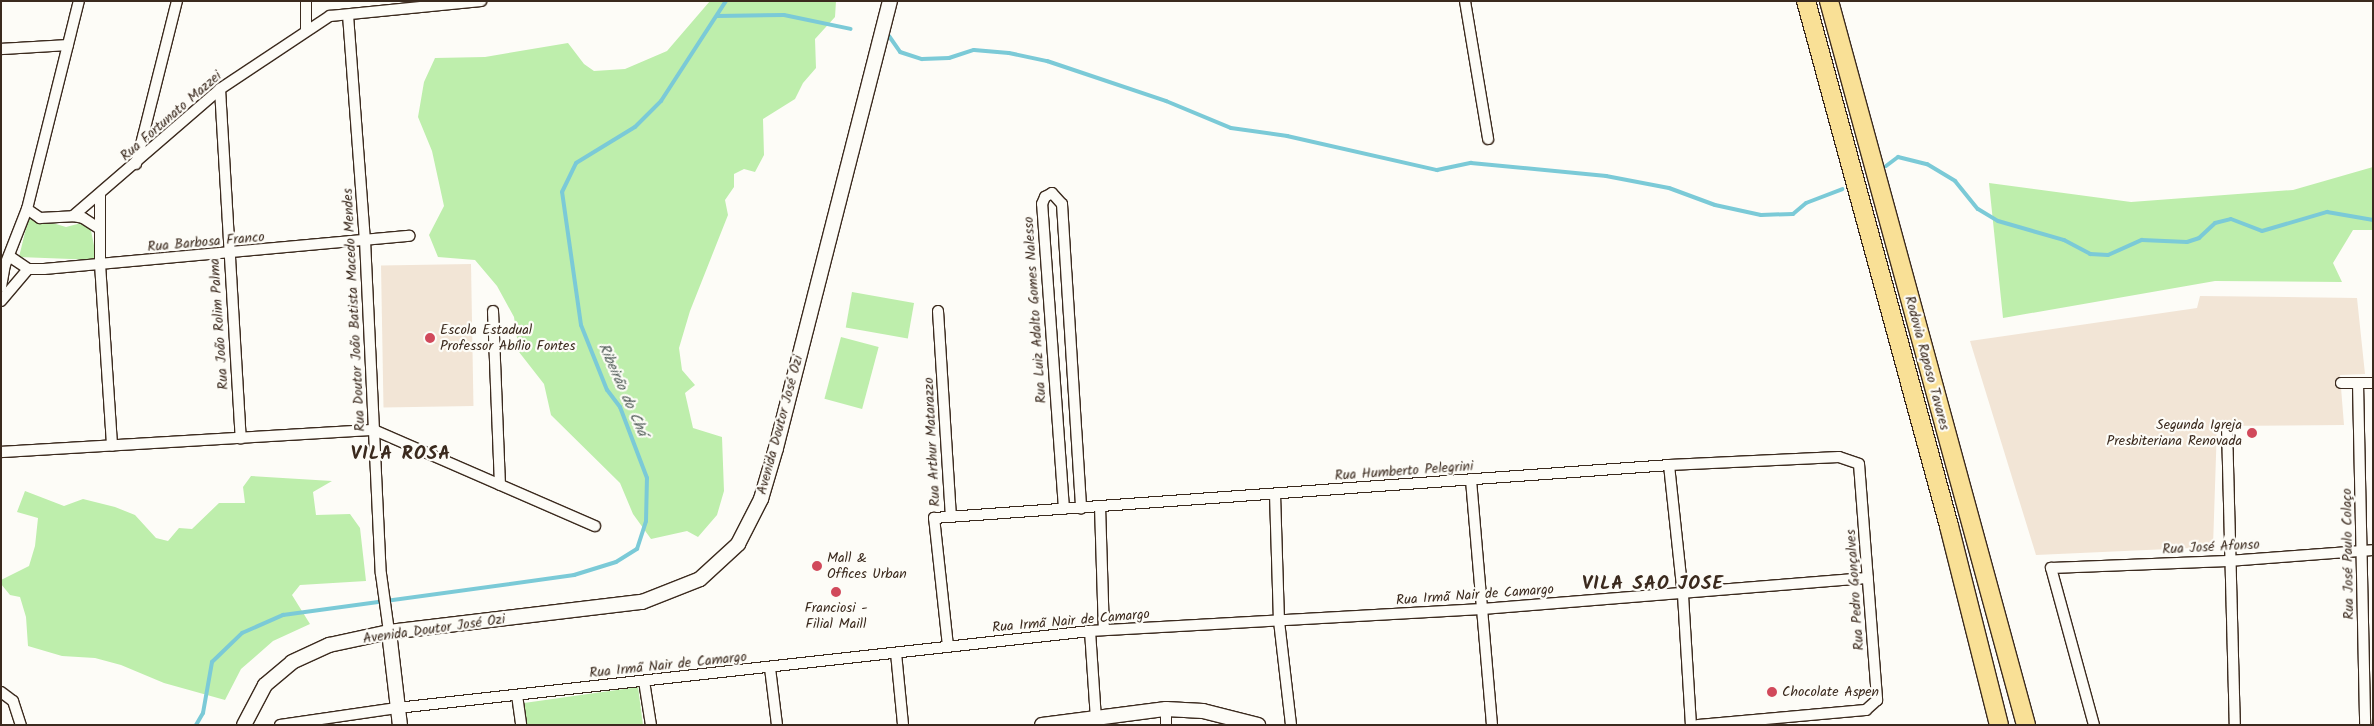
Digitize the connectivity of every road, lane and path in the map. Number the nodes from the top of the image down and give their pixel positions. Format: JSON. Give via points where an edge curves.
{"nodes":[{"id":1,"x":79,"y":1,"type":"edge"},
{"id":2,"x":177,"y":1,"type":"edge"},
{"id":3,"x":306,"y":1,"type":"edge"},
{"id":4,"x":481,"y":1,"type":"edge"},
{"id":5,"x":890,"y":1,"type":"edge"},
{"id":6,"x":1465,"y":1,"type":"edge"},
{"id":7,"x":1806,"y":1,"type":"edge"},
{"id":8,"x":1829,"y":1,"type":"edge"},
{"id":9,"x":348,"y":15,"type":"junction"},
{"id":10,"x":306,"y":30,"type":"junction"},
{"id":11,"x":68,"y":45,"type":"junction"},
{"id":12,"x":1,"y":49,"type":"edge"},
{"id":13,"x":220,"y":90,"type":"junction"},
{"id":14,"x":1488,"y":139,"type":"dead end"},
{"id":15,"x":136,"y":164,"type":"junction"},
{"id":16,"x":100,"y":194,"type":"junction"},
{"id":17,"x":27,"y":210,"type":"junction"},
{"id":18,"x":74,"y":216,"type":"junction"},
{"id":19,"x":100,"y":229,"type":"junction"},
{"id":20,"x":410,"y":236,"type":"dead end"},
{"id":21,"x":365,"y":240,"type":"junction"},
{"id":22,"x":228,"y":255,"type":"junction"},
{"id":23,"x":5,"y":262,"type":"edge"},
{"id":24,"x":100,"y":264,"type":"junction"},
{"id":25,"x":28,"y":269,"type":"junction"},
{"id":26,"x":1,"y":287,"type":"edge"},
{"id":27,"x":1067,"y":297,"type":"junction"},
{"id":28,"x":1049,"y":299,"type":"junction"},
{"id":29,"x":1,"y":301,"type":"edge"},
{"id":30,"x":492,"y":311,"type":"dead end"},
{"id":31,"x":938,"y":311,"type":"dead end"},
{"id":32,"x":2341,"y":383,"type":"dead end"},
{"id":33,"x":2358,"y":383,"type":"junction"},
{"id":34,"x":2373,"y":383,"type":"edge"},
{"id":35,"x":1074,"y":399,"type":"junction"},
{"id":36,"x":1056,"y":401,"type":"junction"},
{"id":37,"x":2227,"y":427,"type":"dead end"},
{"id":38,"x":374,"y":430,"type":"junction"},
{"id":39,"x":241,"y":438,"type":"junction"},
{"id":40,"x":112,"y":446,"type":"junction"},
{"id":41,"x":1,"y":452,"type":"edge"},
{"id":42,"x":1859,"y":464,"type":"joint"},
{"id":43,"x":1669,"y":465,"type":"junction"},
{"id":44,"x":1471,"y":480,"type":"junction"},
{"id":45,"x":500,"y":485,"type":"junction"},
{"id":46,"x":1275,"y":494,"type":"junction"},
{"id":47,"x":1100,"y":506,"type":"junction"},
{"id":48,"x":1081,"y":508,"type":"junction"},
{"id":49,"x":1064,"y":509,"type":"junction"},
{"id":50,"x":951,"y":517,"type":"junction"},
{"id":51,"x":596,"y":526,"type":"dead end"},
{"id":52,"x":2361,"y":550,"type":"junction"},
{"id":53,"x":2373,"y":550,"type":"edge"},
{"id":54,"x":2228,"y":562,"type":"junction"},
{"id":55,"x":1868,"y":578,"type":"junction"},
{"id":56,"x":1684,"y":595,"type":"junction"},
{"id":57,"x":1481,"y":609,"type":"junction"},
{"id":58,"x":1279,"y":621,"type":"junction"},
{"id":59,"x":1104,"y":630,"type":"junction"},
{"id":60,"x":1090,"y":631,"type":"junction"},
{"id":61,"x":389,"y":632,"type":"junction"},
{"id":62,"x":948,"y":646,"type":"junction"},
{"id":63,"x":896,"y":653,"type":"junction"},
{"id":64,"x":770,"y":668,"type":"junction"},
{"id":65,"x":644,"y":681,"type":"junction"},
{"id":66,"x":1,"y":692,"type":"edge"},
{"id":67,"x":517,"y":695,"type":"junction"},
{"id":68,"x":397,"y":708,"type":"junction"},
{"id":69,"x":1166,"y":709,"type":"junction"},
{"id":70,"x":1096,"y":718,"type":"junction"},
{"id":71,"x":285,"y":724,"type":"edge"},
{"id":72,"x":21,"y":725,"type":"edge"},
{"id":73,"x":244,"y":725,"type":"edge"},
{"id":74,"x":400,"y":725,"type":"edge"},
{"id":75,"x":520,"y":725,"type":"edge"},
{"id":76,"x":651,"y":725,"type":"edge"},
{"id":77,"x":777,"y":725,"type":"edge"},
{"id":78,"x":903,"y":725,"type":"edge"},
{"id":79,"x":1042,"y":725,"type":"edge"},
{"id":80,"x":1166,"y":725,"type":"edge"},
{"id":81,"x":1258,"y":725,"type":"edge"},
{"id":82,"x":1291,"y":725,"type":"edge"},
{"id":83,"x":1492,"y":725,"type":"edge"},
{"id":84,"x":1690,"y":725,"type":"edge"},
{"id":85,"x":1698,"y":725,"type":"edge"},
{"id":86,"x":1998,"y":725,"type":"edge"},
{"id":87,"x":2026,"y":725,"type":"edge"},
{"id":88,"x":2094,"y":725,"type":"edge"},
{"id":89,"x":2235,"y":725,"type":"edge"},
{"id":90,"x":2365,"y":725,"type":"edge"}],
"edges":[{"from":1,"to":11,"type":"street"},
{"from":2,"to":15,"type":"street"},
{"from":3,"to":10,"type":"street"},
{"from":4,"to":9,"type":"street","name":"Rua Fortunato Mazzei"},
{"from":5,"to":61,"type":"main road","name":"Avenida Doutor José Ozi","via":[[776,448],[761,499],[738,544],[700,579],[642,602]]},
{"from":6,"to":14,"type":"street"},
{"from":7,"to":86,"type":"highway","name":"Rodovia Raposo Tavares","via":[[1949,526]]},
{"from":8,"to":87,"type":"highway","name":"Rodovia Raposo Tavares"},
{"from":9,"to":10,"type":"street","name":"Rua Fortunato Mazzei","via":[[330,16]]},
{"from":9,"to":21,"type":"street","name":"Rua Doutor João Batista Macedo Mendes"},
{"from":10,"to":13,"type":"street","name":"Rua Fortunato Mazzei"},
{"from":11,"to":12,"type":"street"},
{"from":11,"to":17,"type":"street"},
{"from":13,"to":15,"type":"street","name":"Rua Fortunato Mazzei"},
{"from":13,"to":22,"type":"street","name":"Rua João Rolim Palma"},
{"from":15,"to":16,"type":"street","name":"Rua Fortunato Mazzei"},
{"from":16,"to":18,"type":"street","name":"Rua Fortunato Mazzei"},
{"from":16,"to":19,"type":"street"},
{"from":17,"to":18,"type":"street","via":[[40,218]]},
{"from":17,"to":23,"type":"street"},
{"from":18,"to":19,"type":"street"},
{"from":19,"to":24,"type":"street"},
{"from":20,"to":21,"type":"street","name":"Rua Barbosa Franco"},
{"from":21,"to":22,"type":"street","name":"Rua Barbosa Franco"},
{"from":21,"to":38,"type":"street","name":"Rua Doutor João Batista Macedo Mendes"},
{"from":22,"to":24,"type":"street","name":"Rua Barbosa Franco"},
{"from":22,"to":39,"type":"street","name":"Rua João Rolim Palma"},
{"from":23,"to":25,"type":"street"},
{"from":23,"to":26,"type":"street"},
{"from":24,"to":25,"type":"street","name":"Rua Barbosa Franco"},
{"from":24,"to":40,"type":"street"},
{"from":25,"to":29,"type":"street"},
{"from":27,"to":28,"type":"street"},
{"from":27,"to":28,"type":"street","name":"Rua Luiz Adalto Gomes Nalesso","via":[[1062,204],[1052,193],[1042,204]]},
{"from":27,"to":35,"type":"street","name":"Rua Luiz Adalto Gomes Nalesso"},
{"from":28,"to":36,"type":"street","name":"Rua Luiz Adalto Gomes Nalesso"},
{"from":30,"to":45,"type":"street"},
{"from":31,"to":50,"type":"street","name":"Rua Arthur Matarazzo"},
{"from":32,"to":33,"type":"street"},
{"from":33,"to":34,"type":"street"},
{"from":33,"to":52,"type":"street","name":"Rua José Paulo Colaço"},
{"from":35,"to":36,"type":"street"},
{"from":35,"to":48,"type":"street","name":"Rua Luiz Adalto Gomes Nalesso"},
{"from":36,"to":49,"type":"street","name":"Rua Luiz Adalto Gomes Nalesso"},
{"from":37,"to":54,"type":"street"},
{"from":38,"to":39,"type":"street"},
{"from":38,"to":45,"type":"street"},
{"from":38,"to":61,"type":"street","name":"Rua Doutor João Batista Macedo Mendes","via":[[381,574]]},
{"from":39,"to":40,"type":"street"},
{"from":40,"to":41,"type":"street"},
{"from":42,"to":43,"type":"street","name":"Rua Humberto Pelegrini","via":[[1839,457]]},
{"from":42,"to":55,"type":"street","name":"Rua Pedro Gonçalves"},
{"from":43,"to":44,"type":"street","name":"Rua Humberto Pelegrini"},
{"from":43,"to":56,"type":"street"},
{"from":44,"to":46,"type":"street","name":"Rua Humberto Pelegrini"},
{"from":44,"to":57,"type":"street"},
{"from":45,"to":51,"type":"street"},
{"from":46,"to":47,"type":"street","name":"Rua Humberto Pelegrini"},
{"from":46,"to":58,"type":"street"},
{"from":47,"to":48,"type":"street","name":"Rua Humberto Pelegrini"},
{"from":47,"to":59,"type":"street"},
{"from":48,"to":49,"type":"street","name":"Rua Humberto Pelegrini"},
{"from":49,"to":50,"type":"street","name":"Rua Humberto Pelegrini"},
{"from":50,"to":62,"type":"street","name":"Rua Arthur Matarazzo","via":[[934,518]]},
{"from":52,"to":53,"type":"street","name":"Rua José Afonso"},
{"from":52,"to":54,"type":"street","name":"Rua José Afonso"},
{"from":52,"to":90,"type":"street","name":"Rua José Paulo Colaço"},
{"from":54,"to":88,"type":"street","name":"Rua José Afonso","via":[[2051,568]]},
{"from":54,"to":89,"type":"street"},
{"from":55,"to":56,"type":"street","name":"Rua Irmã Nair de Camargo"},
{"from":55,"to":85,"type":"street","name":"Rua Pedro Gonçalves","via":[[1877,700],[1866,710]]},
{"from":56,"to":57,"type":"street","name":"Rua Irmã Nair de Camargo"},
{"from":56,"to":84,"type":"street"},
{"from":57,"to":58,"type":"street","name":"Rua Irmã Nair de Camargo"},
{"from":57,"to":83,"type":"street"},
{"from":58,"to":59,"type":"street","name":"Rua Irmã Nair de Camargo"},
{"from":58,"to":82,"type":"street"},
{"from":59,"to":60,"type":"street","name":"Rua Irmã Nair de Camargo"},
{"from":60,"to":62,"type":"street","name":"Rua Irmã Nair de Camargo"},
{"from":60,"to":70,"type":"street"},
{"from":61,"to":68,"type":"main road"},
{"from":61,"to":73,"type":"main road","name":"Avenida Doutor José Ozi","via":[[329,645],[292,662],[265,685]]},
{"from":62,"to":63,"type":"street","name":"Rua Irmã Nair de Camargo"},
{"from":63,"to":64,"type":"street","name":"Rua Irmã Nair de Camargo"},
{"from":63,"to":78,"type":"street"},
{"from":64,"to":65,"type":"street","name":"Rua Irmã Nair de Camargo"},
{"from":64,"to":77,"type":"street"},
{"from":65,"to":67,"type":"street","name":"Rua Irmã Nair de Camargo"},
{"from":65,"to":76,"type":"street"},
{"from":66,"to":72,"type":"street","via":[[13,701]]},
{"from":67,"to":68,"type":"street","name":"Rua Irmã Nair de Camargo"},
{"from":67,"to":75,"type":"street"},
{"from":68,"to":71,"type":"street","name":"Rua Irmã Nair de Camargo"},
{"from":68,"to":74,"type":"main road"},
{"from":69,"to":70,"type":"main road"},
{"from":69,"to":80,"type":"street"},
{"from":69,"to":81,"type":"main road","via":[[1203,711]]},
{"from":70,"to":79,"type":"main road"}]}
